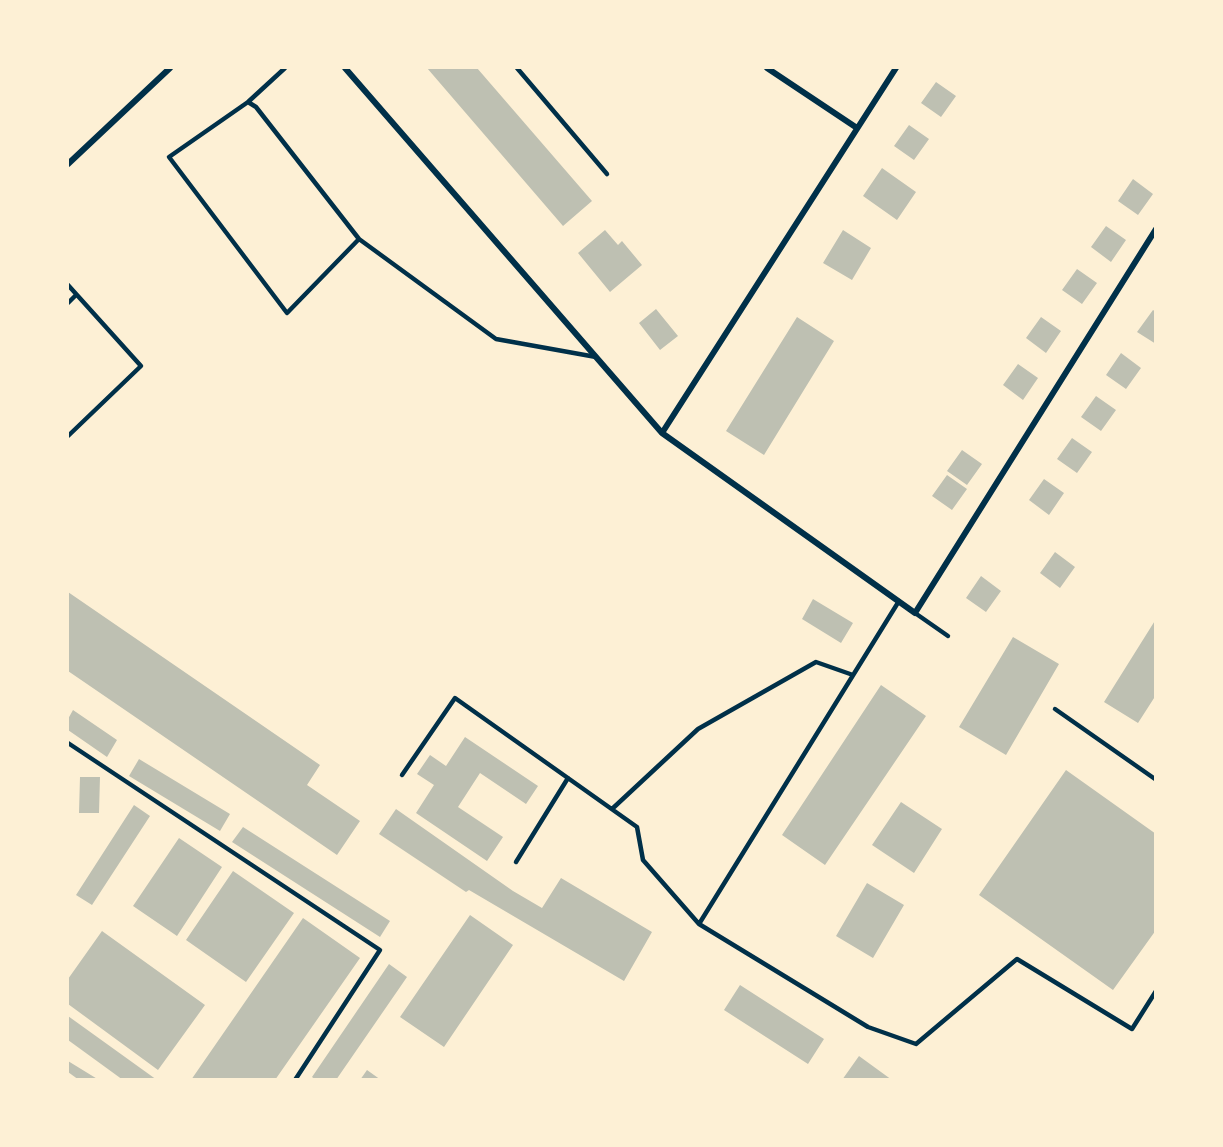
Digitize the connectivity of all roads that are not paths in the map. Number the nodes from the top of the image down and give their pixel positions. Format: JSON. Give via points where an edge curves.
{"nodes":[{"id":1,"x":170,"y":68,"type":"edge"},
{"id":2,"x":285,"y":68,"type":"edge"},
{"id":3,"x":345,"y":68,"type":"edge"},
{"id":4,"x":517,"y":68,"type":"edge"},
{"id":5,"x":767,"y":68,"type":"edge"},
{"id":6,"x":896,"y":68,"type":"edge"},
{"id":7,"x":248,"y":102,"type":"junction"},
{"id":8,"x":857,"y":128,"type":"junction"},
{"id":9,"x":68,"y":164,"type":"edge"},
{"id":10,"x":607,"y":174,"type":"dead end"},
{"id":11,"x":1155,"y":229,"type":"edge"},
{"id":12,"x":359,"y":239,"type":"junction"},
{"id":13,"x":68,"y":285,"type":"edge"},
{"id":14,"x":76,"y":295,"type":"junction"},
{"id":15,"x":68,"y":303,"type":"edge"},
{"id":16,"x":596,"y":357,"type":"junction"},
{"id":17,"x":662,"y":433,"type":"junction"},
{"id":18,"x":68,"y":436,"type":"edge"},
{"id":19,"x":899,"y":601,"type":"junction"},
{"id":20,"x":915,"y":613,"type":"junction"},
{"id":21,"x":948,"y":636,"type":"dead end"},
{"id":22,"x":853,"y":675,"type":"junction"},
{"id":23,"x":1055,"y":708,"type":"dead end"},
{"id":24,"x":68,"y":743,"type":"edge"},
{"id":25,"x":402,"y":775,"type":"dead end"},
{"id":26,"x":568,"y":778,"type":"junction"},
{"id":27,"x":1155,"y":779,"type":"edge"},
{"id":28,"x":612,"y":809,"type":"junction"},
{"id":29,"x":516,"y":862,"type":"dead end"},
{"id":30,"x":699,"y":924,"type":"junction"},
{"id":31,"x":1155,"y":991,"type":"edge"},
{"id":32,"x":295,"y":1080,"type":"edge"}],
"edges":[{"from":1,"to":9,"type":"street"},
{"from":2,"to":7,"type":"lane"},
{"from":3,"to":16,"type":"street"},
{"from":4,"to":10,"type":"lane"},
{"from":5,"to":8,"type":"street"},
{"from":6,"to":8,"type":"street"},
{"from":7,"to":12,"type":"lane","via":[[256,107]]},
{"from":7,"to":12,"type":"lane","via":[[169,157],[287,313]]},
{"from":8,"to":17,"type":"street"},
{"from":11,"to":20,"type":"street"},
{"from":12,"to":16,"type":"lane","via":[[496,339]]},
{"from":13,"to":14,"type":"lane"},
{"from":14,"to":15,"type":"lane"},
{"from":14,"to":18,"type":"lane","via":[[141,366]]},
{"from":16,"to":17,"type":"street"},
{"from":17,"to":19,"type":"street"},
{"from":19,"to":20,"type":"street"},
{"from":19,"to":22,"type":"lane"},
{"from":20,"to":21,"type":"lane"},
{"from":22,"to":28,"type":"lane","via":[[816,662],[698,729]]},
{"from":22,"to":30,"type":"lane"},
{"from":23,"to":27,"type":"lane"},
{"from":24,"to":32,"type":"lane","via":[[380,950]]},
{"from":25,"to":26,"type":"lane","via":[[455,699]]},
{"from":26,"to":28,"type":"lane"},
{"from":26,"to":29,"type":"lane"},
{"from":28,"to":30,"type":"lane","via":[[637,827],[643,860]]},
{"from":30,"to":31,"type":"lane","via":[[868,1027],[916,1044],[1017,959],[1132,1029]]}]}
